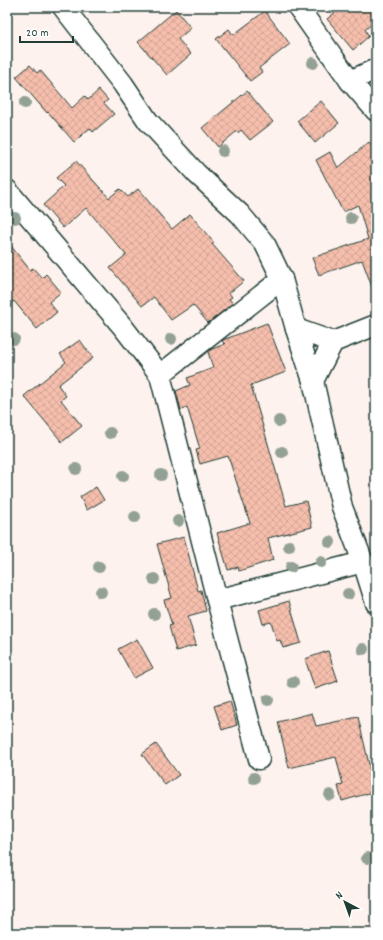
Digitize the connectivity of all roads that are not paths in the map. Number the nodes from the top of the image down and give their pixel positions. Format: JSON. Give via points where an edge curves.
{"nodes":[{"id":1,"x":63,"y":7,"type":"edge"},
{"id":2,"x":298,"y":7,"type":"edge"},
{"id":3,"x":376,"y":69,"type":"edge"},
{"id":4,"x":350,"y":82,"type":"junction"},
{"id":5,"x":376,"y":112,"type":"edge"},
{"id":6,"x":7,"y":190,"type":"edge"},
{"id":7,"x":282,"y":280,"type":"junction"},
{"id":8,"x":376,"y":325,"type":"edge"},
{"id":9,"x":296,"y":329,"type":"junction"},
{"id":10,"x":333,"y":342,"type":"junction"},
{"id":11,"x":160,"y":375,"type":"junction"},
{"id":12,"x":313,"y":381,"type":"junction"},
{"id":13,"x":363,"y":562,"type":"junction"},
{"id":14,"x":217,"y":600,"type":"junction"},
{"id":15,"x":376,"y":603,"type":"edge"},
{"id":16,"x":259,"y":758,"type":"dead end"}],
"edges":[{"from":1,"to":7,"type":"street","via":[[123,84],[148,121],[197,174],[240,214],[265,244]]},
{"from":2,"to":4,"type":"street"},
{"from":3,"to":4,"type":"street"},
{"from":4,"to":5,"type":"street"},
{"from":6,"to":11,"type":"street","via":[[123,327]]},
{"from":7,"to":9,"type":"street"},
{"from":7,"to":11,"type":"street"},
{"from":8,"to":10,"type":"street"},
{"from":9,"to":10,"type":"street"},
{"from":9,"to":12,"type":"street"},
{"from":10,"to":12,"type":"street"},
{"from":11,"to":14,"type":"street"},
{"from":12,"to":13,"type":"street","via":[[342,507]]},
{"from":13,"to":14,"type":"street"},
{"from":13,"to":15,"type":"street"},
{"from":14,"to":16,"type":"street"}]}
